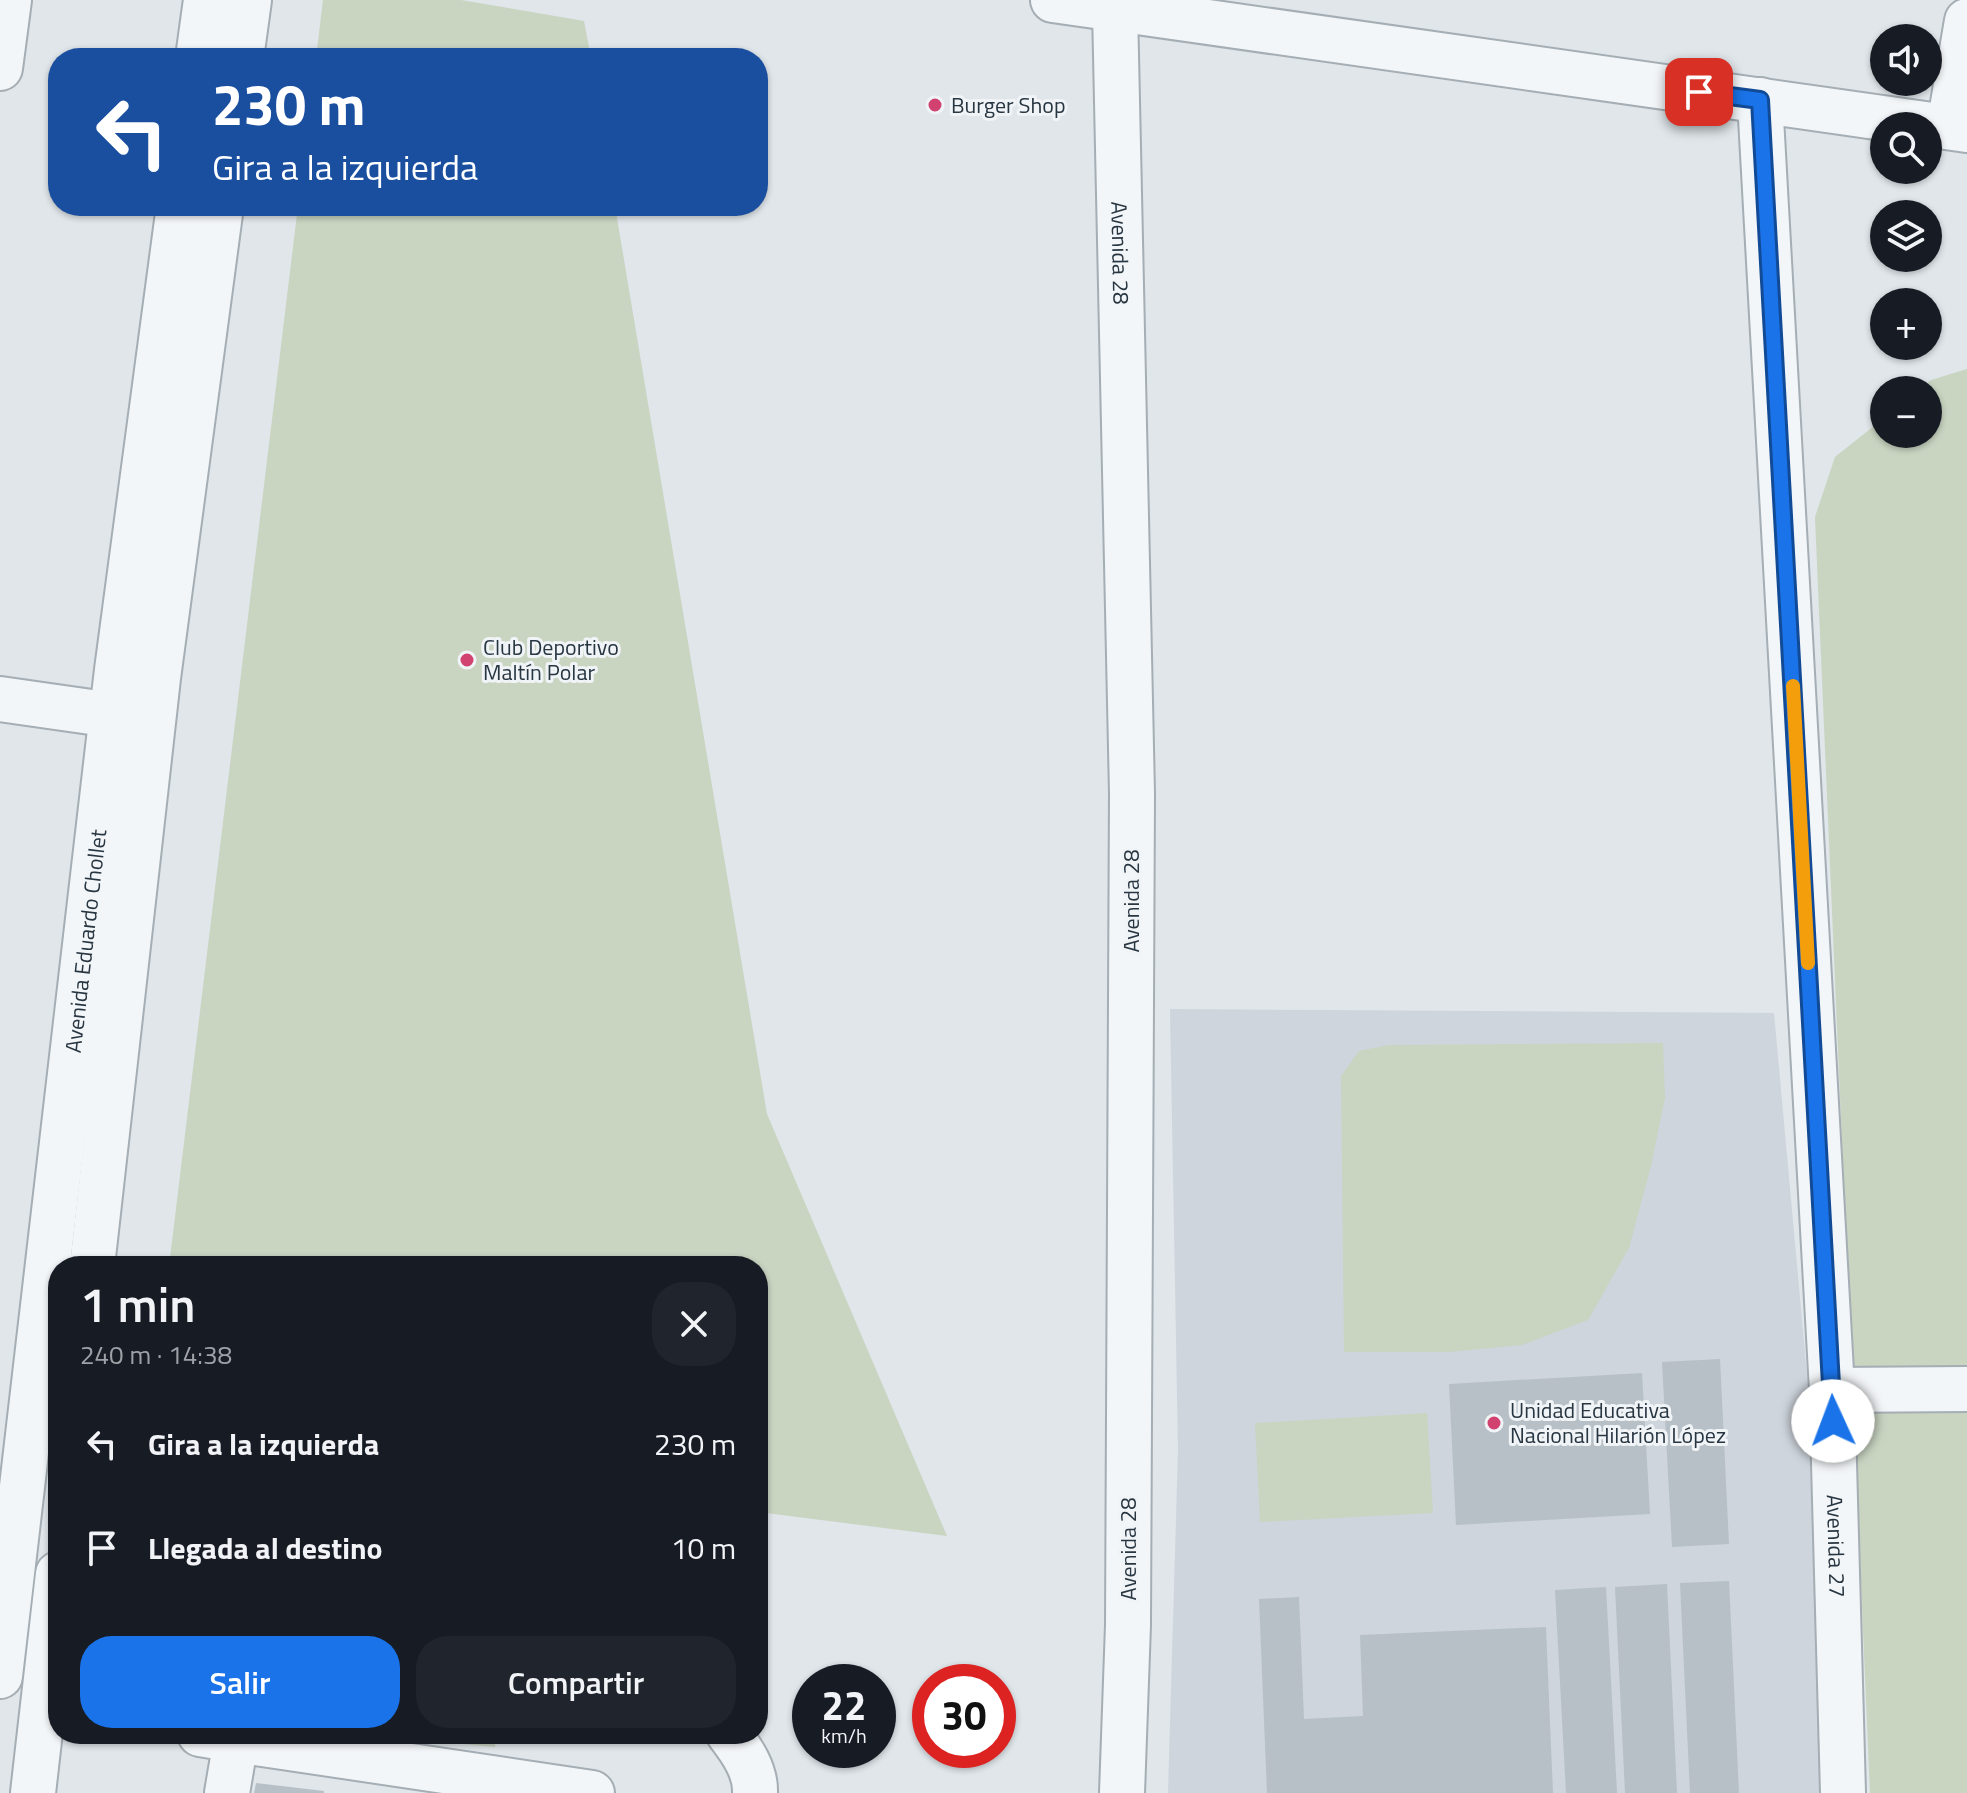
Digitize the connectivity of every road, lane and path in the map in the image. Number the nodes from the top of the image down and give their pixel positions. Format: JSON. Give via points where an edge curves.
{"nodes":[{"id":1,"x":9,"y":0,"type":"edge"},
{"id":2,"x":206,"y":0,"type":"edge"},
{"id":3,"x":249,"y":0,"type":"edge"},
{"id":4,"x":1053,"y":0,"type":"edge"},
{"id":5,"x":1115,"y":9,"type":"junction"},
{"id":6,"x":1967,"y":21,"type":"edge"},
{"id":7,"x":199,"y":48,"type":"edge"},
{"id":8,"x":242,"y":48,"type":"edge"},
{"id":9,"x":0,"y":68,"type":"edge"},
{"id":10,"x":1760,"y":100,"type":"junction"},
{"id":11,"x":1958,"y":128,"type":"edge"},
{"id":12,"x":178,"y":216,"type":"edge"},
{"id":13,"x":220,"y":216,"type":"edge"},
{"id":14,"x":0,"y":699,"type":"edge"},
{"id":15,"x":112,"y":715,"type":"junction"},
{"id":16,"x":49,"y":1256,"type":"edge"},
{"id":17,"x":93,"y":1256,"type":"edge"},
{"id":18,"x":48,"y":1264,"type":"edge"},
{"id":19,"x":1967,"y":1389,"type":"edge"},
{"id":20,"x":1832,"y":1390,"type":"junction"},
{"id":21,"x":0,"y":1676,"type":"edge"},
{"id":22,"x":48,"y":1720,"type":"edge"},
{"id":23,"x":219,"y":1744,"type":"edge"},
{"id":24,"x":265,"y":1744,"type":"edge"},
{"id":25,"x":737,"y":1744,"type":"edge"},
{"id":26,"x":33,"y":1793,"type":"edge"},
{"id":27,"x":227,"y":1793,"type":"edge"},
{"id":28,"x":592,"y":1793,"type":"edge"},
{"id":29,"x":755,"y":1793,"type":"edge"},
{"id":30,"x":1122,"y":1793,"type":"edge"},
{"id":31,"x":1843,"y":1793,"type":"edge"}],
"edges":[{"from":1,"to":9,"type":"street"},
{"from":2,"to":7,"type":"street"},
{"from":3,"to":8,"type":"street"},
{"from":4,"to":5,"type":"street"},
{"from":5,"to":10,"type":"street"},
{"from":5,"to":30,"type":"street","name":"Avenida 28","via":[[1132,794],[1128,1625]]},
{"from":6,"to":11,"type":"street"},
{"from":10,"to":11,"type":"street"},
{"from":10,"to":20,"type":"street","name":"Avenida 27"},
{"from":12,"to":15,"type":"street","name":"Avenida Eduardo Chollet"},
{"from":13,"to":17,"type":"street","name":"Avenida Eduardo Chollet","via":[[158,678]]},
{"from":14,"to":15,"type":"street"},
{"from":15,"to":16,"type":"street","name":"Avenida Eduardo Chollet"},
{"from":18,"to":21,"type":"street","name":"Avenida Eduardo Chollet"},
{"from":19,"to":20,"type":"street"},
{"from":20,"to":31,"type":"street","name":"Avenida 27"},
{"from":22,"to":26,"type":"street"},
{"from":23,"to":27,"type":"street"},
{"from":24,"to":28,"type":"street"},
{"from":25,"to":29,"type":"street","via":[[755,1780]]}]}
